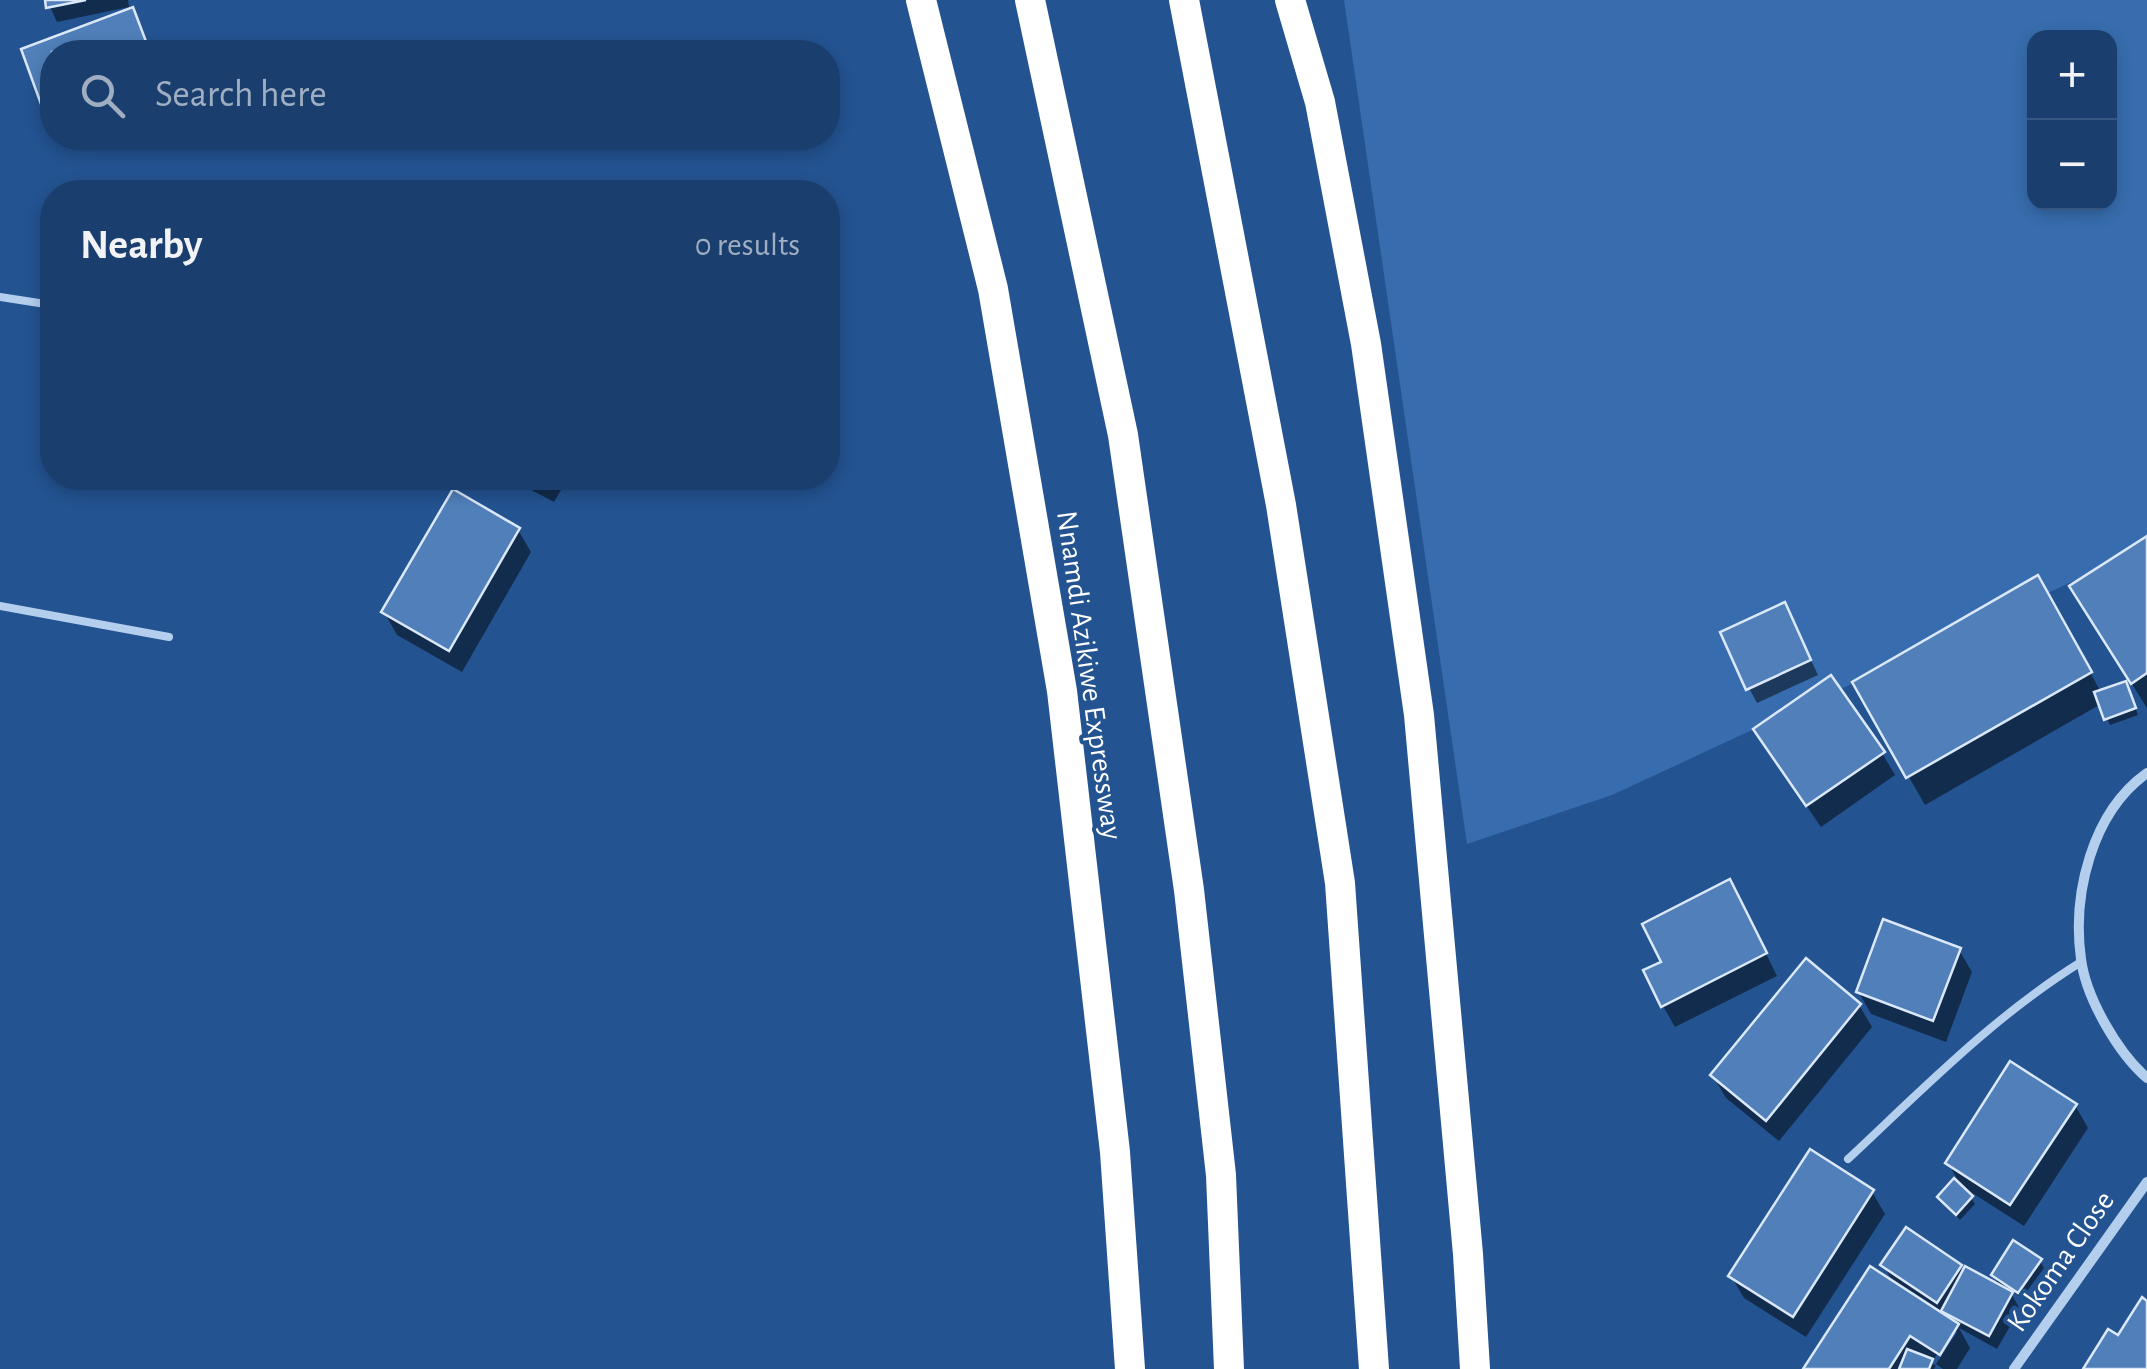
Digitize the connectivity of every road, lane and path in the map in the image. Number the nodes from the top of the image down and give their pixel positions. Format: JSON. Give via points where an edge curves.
{"nodes":[{"id":1,"x":921,"y":0,"type":"edge"},
{"id":2,"x":1030,"y":0,"type":"edge"},
{"id":3,"x":1184,"y":0,"type":"edge"},
{"id":4,"x":1290,"y":0,"type":"edge"},
{"id":5,"x":0,"y":298,"type":"edge"},
{"id":6,"x":40,"y":303,"type":"edge"},
{"id":7,"x":0,"y":606,"type":"edge"},
{"id":8,"x":169,"y":637,"type":"dead end"},
{"id":9,"x":2147,"y":773,"type":"edge"},
{"id":10,"x":2081,"y":962,"type":"junction"},
{"id":11,"x":2147,"y":1078,"type":"edge"},
{"id":12,"x":1848,"y":1159,"type":"dead end"},
{"id":13,"x":2147,"y":1182,"type":"edge"},
{"id":14,"x":1130,"y":1369,"type":"edge"},
{"id":15,"x":1229,"y":1369,"type":"edge"},
{"id":16,"x":1374,"y":1369,"type":"edge"},
{"id":17,"x":1475,"y":1369,"type":"edge"},
{"id":18,"x":2014,"y":1369,"type":"edge"}],
"edges":[{"from":1,"to":14,"type":"highway","name":"Nnamdi Azikiwe Expressway","via":[[993,289],[1062,691],[1115,1152]]},
{"from":2,"to":15,"type":"highway","via":[[1123,435],[1172,771],[1220,1175]]},
{"from":3,"to":16,"type":"highway","via":[[1281,506],[1340,883]]},
{"from":4,"to":17,"type":"highway","via":[[1320,102],[1366,344],[1418,715]]},
{"from":5,"to":6,"type":"lane"},
{"from":7,"to":8,"type":"lane"},
{"from":9,"to":10,"type":"street","via":[[2126,788],[2091,854],[2080,911]]},
{"from":10,"to":11,"type":"street","via":[[2104,1022]]},
{"from":10,"to":12,"type":"lane","via":[[2030,993]]},
{"from":13,"to":18,"type":"street","name":"Kokoma Close"}]}
